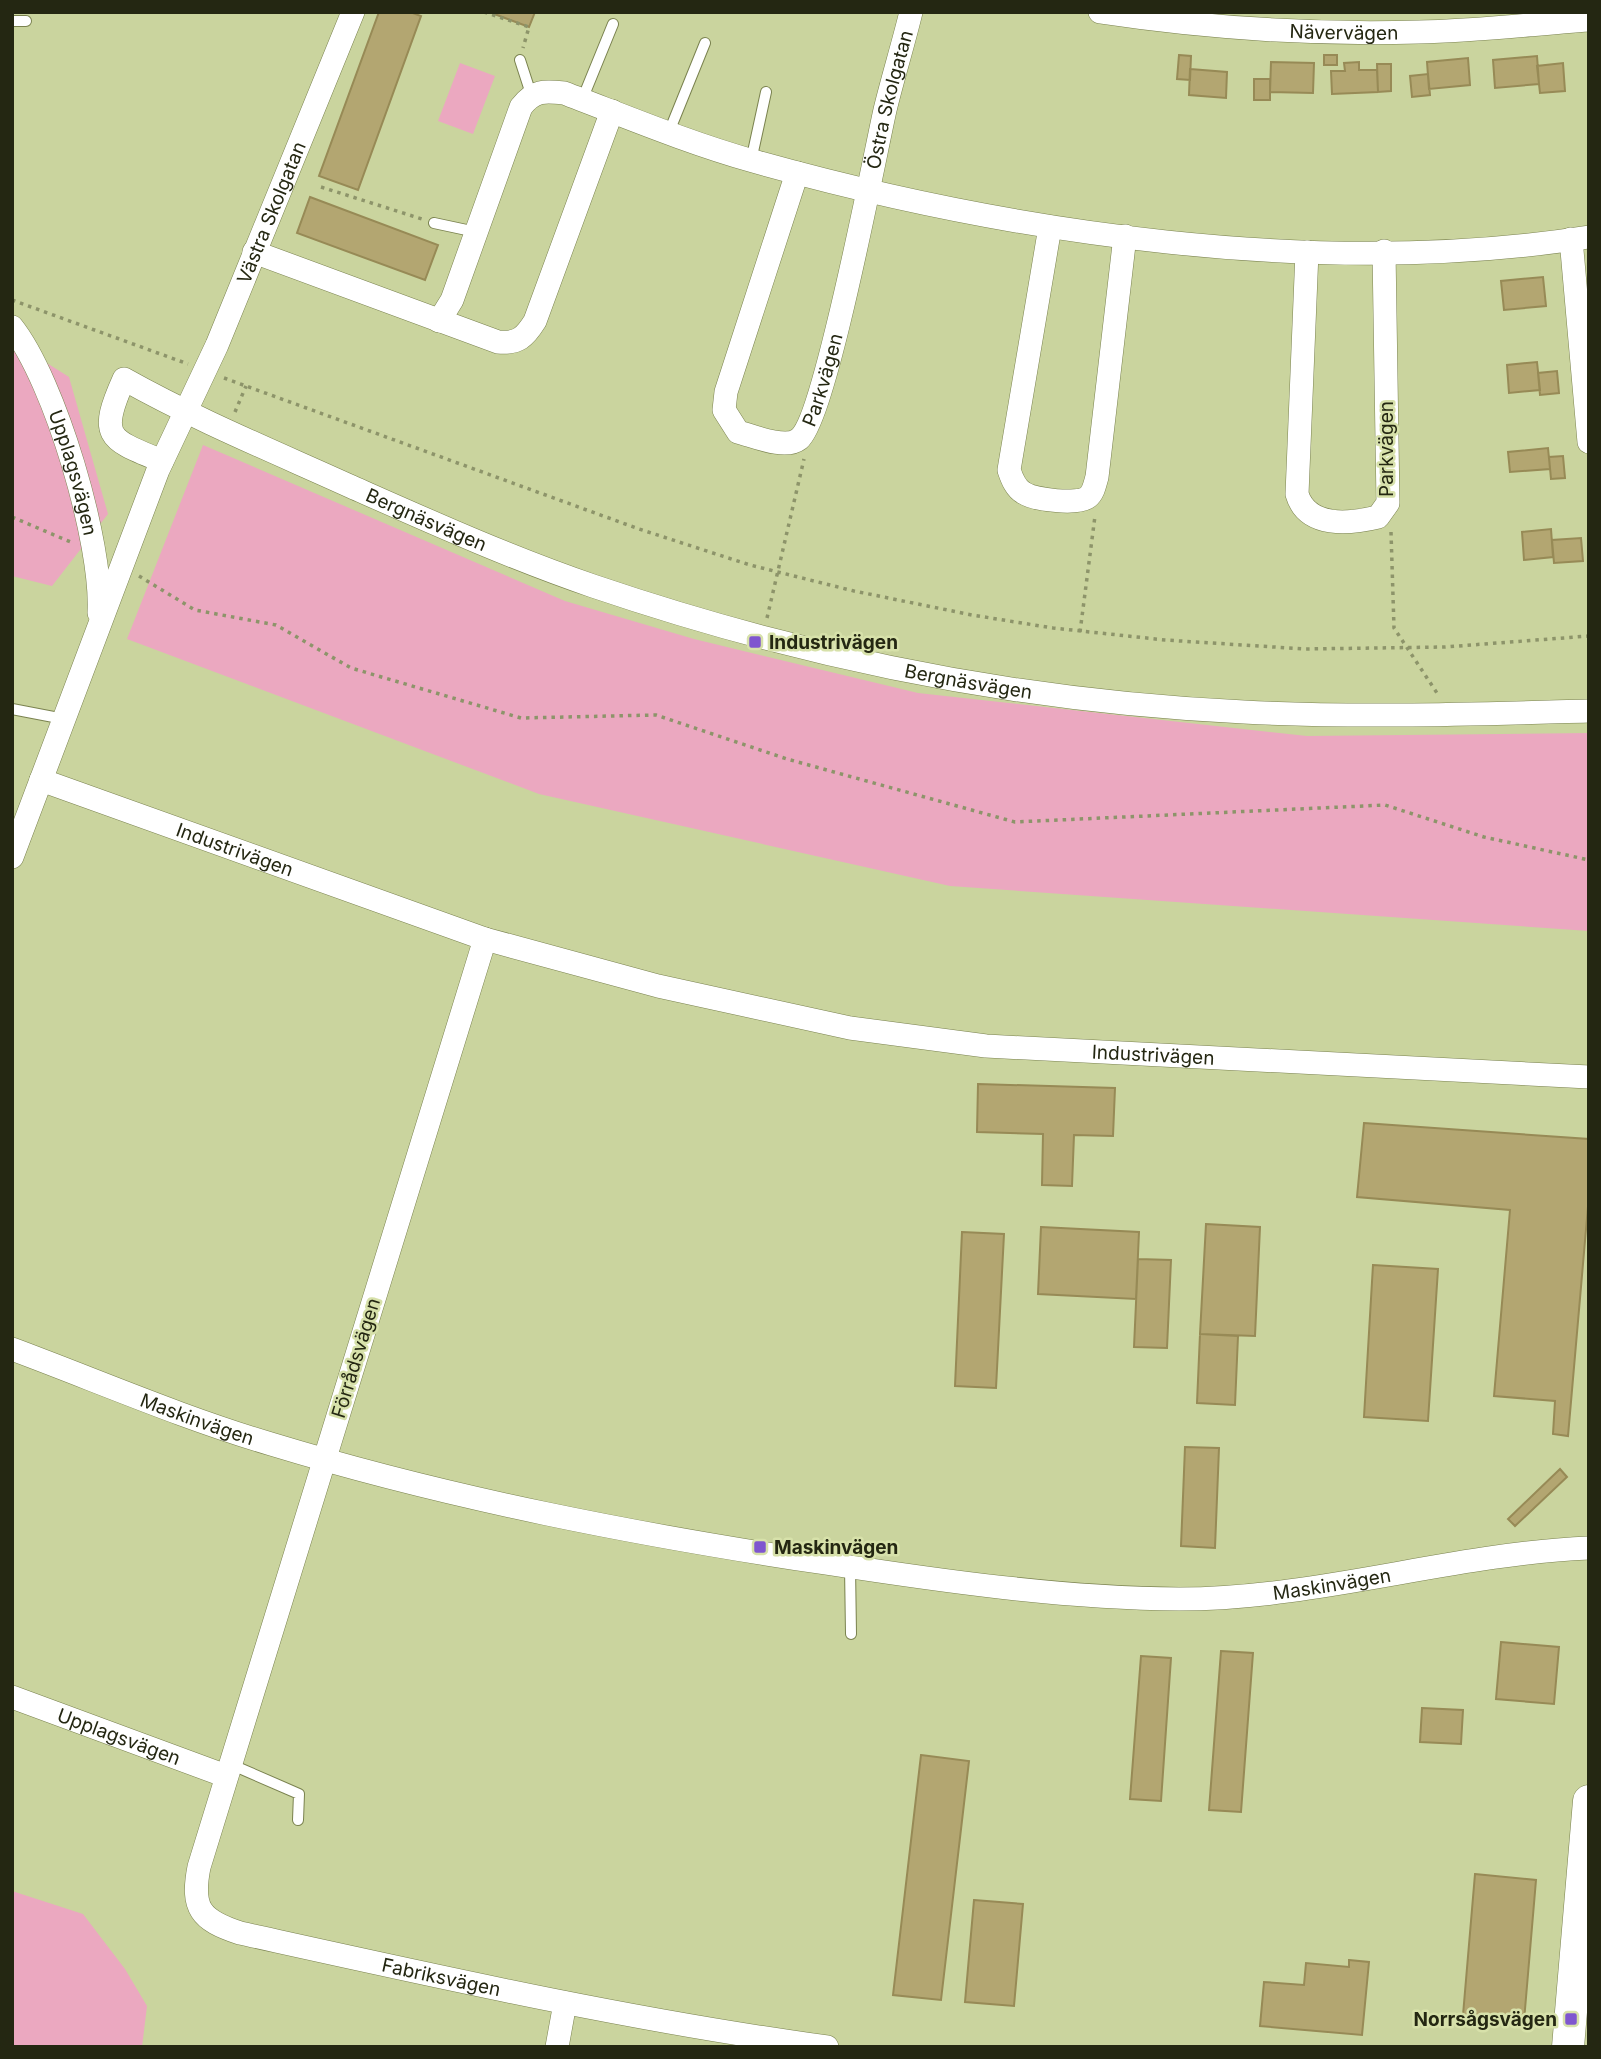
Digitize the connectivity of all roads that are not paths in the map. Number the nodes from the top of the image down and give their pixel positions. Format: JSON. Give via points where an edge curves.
{"nodes":[{"id":1,"x":353,"y":12,"type":"edge"},
{"id":2,"x":911,"y":12,"type":"edge"},
{"id":3,"x":1100,"y":12,"type":"edge"},
{"id":4,"x":1575,"y":18,"type":"edge"},
{"id":5,"x":12,"y":21,"type":"edge"},
{"id":6,"x":26,"y":21,"type":"dead end"},
{"id":7,"x":612,"y":24,"type":"dead end"},
{"id":8,"x":705,"y":43,"type":"dead end"},
{"id":9,"x":520,"y":60,"type":"road end"},
{"id":10,"x":766,"y":92,"type":"dead end"},
{"id":11,"x":531,"y":94,"type":"junction"},
{"id":12,"x":582,"y":100,"type":"junction"},
{"id":13,"x":612,"y":111,"type":"junction"},
{"id":14,"x":668,"y":132,"type":"junction"},
{"id":15,"x":751,"y":161,"type":"junction"},
{"id":16,"x":797,"y":173,"type":"junction"},
{"id":17,"x":868,"y":188,"type":"junction"},
{"id":18,"x":434,"y":223,"type":"road end"},
{"id":19,"x":1051,"y":227,"type":"junction"},
{"id":20,"x":476,"y":232,"type":"junction"},
{"id":21,"x":1125,"y":236,"type":"junction"},
{"id":22,"x":1580,"y":238,"type":"edge"},
{"id":23,"x":1384,"y":251,"type":"junction"},
{"id":24,"x":254,"y":252,"type":"junction"},
{"id":25,"x":1307,"y":252,"type":"junction"},
{"id":26,"x":439,"y":321,"type":"junction"},
{"id":27,"x":12,"y":327,"type":"edge"},
{"id":28,"x":186,"y":412,"type":"junction"},
{"id":29,"x":1589,"y":442,"type":"edge"},
{"id":30,"x":162,"y":461,"type":"junction"},
{"id":31,"x":98,"y":630,"type":"junction"},
{"id":32,"x":12,"y":709,"type":"edge"},
{"id":33,"x":1589,"y":711,"type":"edge"},
{"id":34,"x":64,"y":719,"type":"junction"},
{"id":35,"x":41,"y":780,"type":"junction"},
{"id":36,"x":12,"y":857,"type":"edge"},
{"id":37,"x":485,"y":940,"type":"junction"},
{"id":38,"x":1589,"y":1077,"type":"edge"},
{"id":39,"x":12,"y":1349,"type":"edge"},
{"id":40,"x":324,"y":1459,"type":"junction"},
{"id":41,"x":1589,"y":1548,"type":"edge"},
{"id":42,"x":850,"y":1567,"type":"junction"},
{"id":43,"x":851,"y":1634,"type":"dead end"},
{"id":44,"x":12,"y":1697,"type":"edge"},
{"id":45,"x":228,"y":1770,"type":"junction"},
{"id":46,"x":1589,"y":1801,"type":"edge"},
{"id":47,"x":298,"y":1820,"type":"dead end"},
{"id":48,"x":565,"y":2003,"type":"junction"},
{"id":49,"x":557,"y":2047,"type":"edge"},
{"id":50,"x":827,"y":2047,"type":"edge"},
{"id":51,"x":1568,"y":2047,"type":"edge"}],
"edges":[{"from":1,"to":24,"type":"street","name":"Västra Skolgatan"},
{"from":2,"to":17,"type":"street","name":"Östra Skolgatan"},
{"from":3,"to":4,"type":"street","name":"Nävervägen","via":[[1234,29],[1324,32],[1421,32]]},
{"from":5,"to":6,"type":"lane"},
{"from":7,"to":12,"type":"lane"},
{"from":8,"to":14,"type":"lane"},
{"from":9,"to":11,"type":"lane"},
{"from":10,"to":15,"type":"lane"},
{"from":11,"to":12,"type":"street","via":[[565,93]]},
{"from":11,"to":20,"type":"street","via":[[521,107]]},
{"from":12,"to":13,"type":"street"},
{"from":13,"to":14,"type":"street"},
{"from":13,"to":26,"type":"street","via":[[536,321],[526,336],[512,344],[498,342]]},
{"from":14,"to":15,"type":"street"},
{"from":15,"to":16,"type":"street"},
{"from":16,"to":17,"type":"street"},
{"from":16,"to":17,"type":"street","name":"Parkvägen","via":[[723,410],[738,432],[789,444],[810,426]]},
{"from":17,"to":19,"type":"street"},
{"from":18,"to":20,"type":"lane"},
{"from":19,"to":21,"type":"street"},
{"from":19,"to":21,"type":"street","via":[[1009,470],[1024,494],[1067,501],[1087,498],[1097,477]]},
{"from":20,"to":26,"type":"street","via":[[452,300]]},
{"from":21,"to":25,"type":"street"},
{"from":22,"to":23,"type":"street"},
{"from":22,"to":29,"type":"street"},
{"from":23,"to":25,"type":"street"},
{"from":23,"to":25,"type":"street","name":"Parkvägen","via":[[1388,503],[1378,517],[1355,521],[1310,516],[1297,494]]},
{"from":24,"to":26,"type":"street"},
{"from":24,"to":28,"type":"street","name":"Västra Skolgatan"},
{"from":27,"to":31,"type":"street","name":"Upplagsvägen","via":[[32,354],[48,393],[96,553]]},
{"from":28,"to":30,"type":"street"},
{"from":28,"to":30,"type":"street","name":"Bergnäsvägen","via":[[124,379],[111,410],[112,434],[119,442]]},
{"from":28,"to":33,"type":"street","name":"Bergnäsvägen","via":[[589,585],[762,637],[945,678],[1144,704],[1255,713]]},
{"from":30,"to":31,"type":"street","name":"Upplagsvägen"},
{"from":31,"to":34,"type":"street","name":"Upplagsvägen"},
{"from":32,"to":34,"type":"lane"},
{"from":34,"to":35,"type":"street","name":"Upplagsvägen"},
{"from":35,"to":36,"type":"street","name":"Upplagsvägen"},
{"from":35,"to":37,"type":"street","name":"Industrivägen"},
{"from":37,"to":38,"type":"street","name":"Industrivägen","via":[[658,986],[850,1028],[986,1046]]},
{"from":37,"to":40,"type":"street","name":"Förrådsvägen"},
{"from":39,"to":40,"type":"street","name":"Maskinvägen","via":[[268,1443]]},
{"from":40,"to":42,"type":"street","name":"Maskinvägen","via":[[625,1531]]},
{"from":40,"to":45,"type":"street","name":"Förrådsvägen"},
{"from":41,"to":42,"type":"street","name":"Maskinvägen","via":[[1447,1564],[1277,1593],[1182,1599],[1017,1589]]},
{"from":42,"to":43,"type":"lane"},
{"from":44,"to":45,"type":"street","name":"Upplagsvägen"},
{"from":45,"to":47,"type":"lane","via":[[299,1794]]},
{"from":45,"to":48,"type":"street","name":"Fabriksvägen","via":[[196,1884],[196,1903],[206,1918],[240,1933]]},
{"from":46,"to":51,"type":"street"},
{"from":48,"to":49,"type":"street"},
{"from":48,"to":50,"type":"street","name":"Fabriksvägen","via":[[707,2031]]}]}
